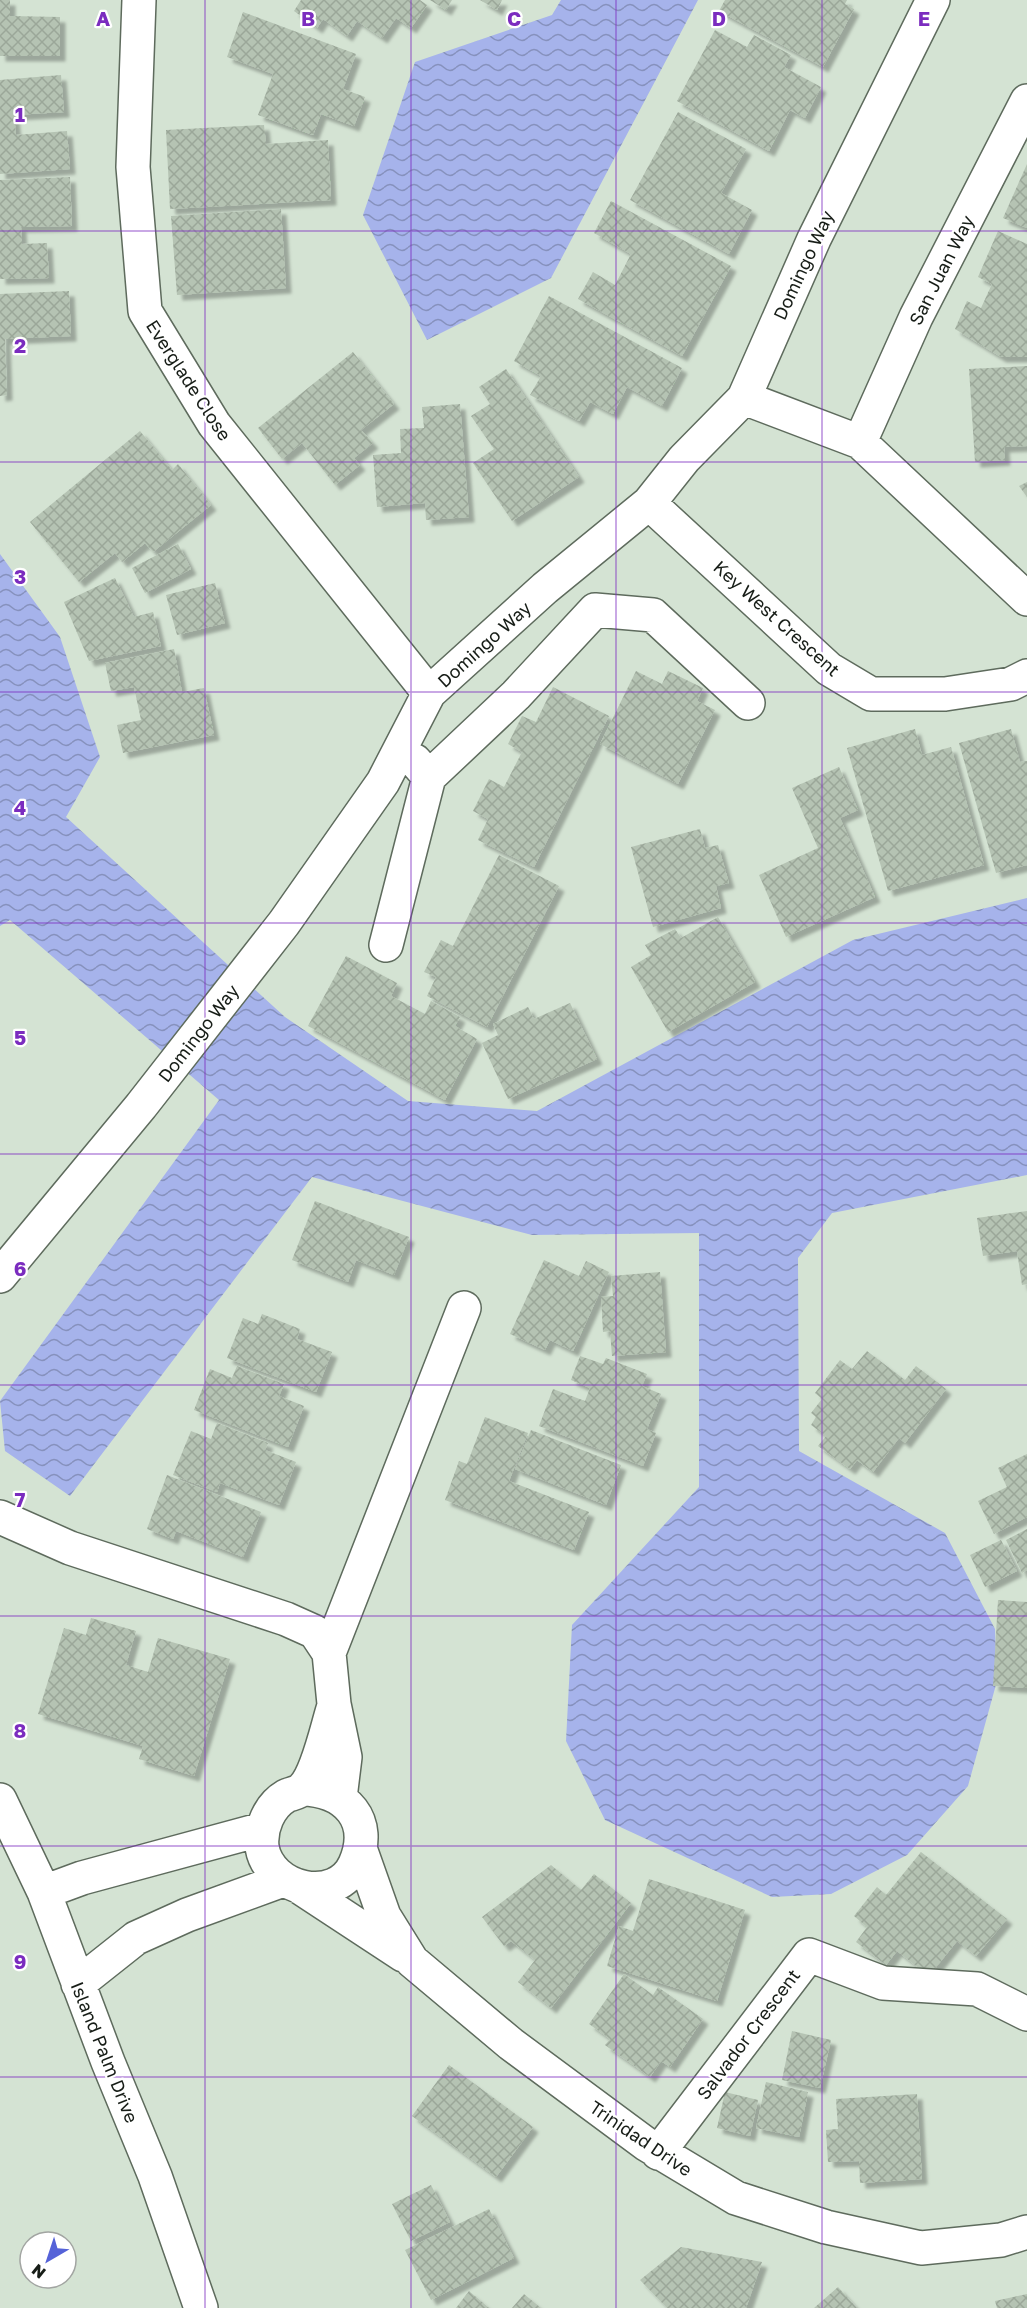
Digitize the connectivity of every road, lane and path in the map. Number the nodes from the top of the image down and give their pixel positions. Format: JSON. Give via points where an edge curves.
{"nodes":[{"id":1,"x":139,"y":0,"type":"edge"},
{"id":2,"x":933,"y":0,"type":"edge"},
{"id":3,"x":1027,"y":101,"type":"edge"},
{"id":4,"x":744,"y":398,"type":"junction"},
{"id":5,"x":860,"y":442,"type":"junction"},
{"id":6,"x":649,"y":503,"type":"junction"},
{"id":7,"x":1027,"y":599,"type":"edge"},
{"id":8,"x":1027,"y":676,"type":"edge"},
{"id":9,"x":429,"y":693,"type":"junction"},
{"id":10,"x":748,"y":703,"type":"dead end"},
{"id":11,"x":402,"y":746,"type":"junction"},
{"id":12,"x":429,"y":777,"type":"junction"},
{"id":13,"x":386,"y":945,"type":"dead end"},
{"id":14,"x":0,"y":1276,"type":"edge"},
{"id":15,"x":464,"y":1308,"type":"dead end"},
{"id":16,"x":0,"y":1517,"type":"edge"},
{"id":17,"x":329,"y":1653,"type":"junction"},
{"id":18,"x":334,"y":1704,"type":"junction"},
{"id":19,"x":302,"y":1790,"type":"junction"},
{"id":20,"x":340,"y":1798,"type":"junction"},
{"id":21,"x":0,"y":1800,"type":"edge"},
{"id":22,"x":262,"y":1829,"type":"junction"},
{"id":23,"x":361,"y":1851,"type":"junction"},
{"id":24,"x":292,"y":1884,"type":"junction"},
{"id":25,"x":44,"y":1892,"type":"junction"},
{"id":26,"x":412,"y":1961,"type":"junction"},
{"id":27,"x":78,"y":1984,"type":"junction"},
{"id":28,"x":1027,"y":2014,"type":"edge"},
{"id":29,"x":658,"y":2152,"type":"junction"},
{"id":30,"x":1027,"y":2232,"type":"edge"},
{"id":31,"x":201,"y":2308,"type":"edge"}],
"edges":[{"from":1,"to":9,"type":"street","name":"Everglade Close","via":[[133,166],[145,311],[214,424]]},
{"from":2,"to":4,"type":"street","name":"Domingo Way","via":[[814,239]]},
{"from":3,"to":5,"type":"street","name":"San Juan Way","via":[[916,317]]},
{"from":4,"to":5,"type":"street"},
{"from":4,"to":6,"type":"street","name":"Domingo Way","via":[[684,459]]},
{"from":5,"to":7,"type":"street"},
{"from":6,"to":8,"type":"street","name":"Key West Crescent","via":[[829,669],[871,694],[945,694],[1011,684]]},
{"from":6,"to":9,"type":"street","name":"Domingo Way","via":[[545,588]]},
{"from":9,"to":11,"type":"street","name":"Domingo Way"},
{"from":10,"to":12,"type":"street","via":[[653,615],[595,610],[516,695]]},
{"from":11,"to":12,"type":"street"},
{"from":11,"to":14,"type":"street","name":"Domingo Way","via":[[383,782],[284,923],[141,1106]]},
{"from":12,"to":13,"type":"street"},
{"from":15,"to":17,"type":"street"},
{"from":16,"to":17,"type":"street","via":[[70,1548],[286,1619],[315,1632]]},
{"from":17,"to":18,"type":"street"},
{"from":18,"to":19,"type":"street","via":[[318,1761]]},
{"from":18,"to":20,"type":"street","via":[[345,1757]]},
{"from":19,"to":20,"type":"street","via":[[322,1790]]},
{"from":19,"to":22,"type":"street","via":[[284,1797],[270,1811]]},
{"from":20,"to":23,"type":"street","via":[[354,1812],[362,1830]]},
{"from":21,"to":25,"type":"street","name":"Island Palm Drive"},
{"from":22,"to":24,"type":"street","via":[[262,1848],[270,1866]]},
{"from":22,"to":25,"type":"street"},
{"from":23,"to":24,"type":"street","via":[[353,1869],[339,1882],[320,1889]]},
{"from":23,"to":26,"type":"street","name":"Trinidad Drive","via":[[384,1916]]},
{"from":24,"to":26,"type":"street"},
{"from":24,"to":27,"type":"street","via":[[187,1915],[136,1938]]},
{"from":25,"to":27,"type":"street","name":"Island Palm Drive"},
{"from":26,"to":29,"type":"street","name":"Trinidad Drive","via":[[511,2044]]},
{"from":27,"to":31,"type":"street","name":"Island Palm Drive","via":[[155,2176]]},
{"from":28,"to":29,"type":"street","name":"Salvador Crescent","via":[[977,1989],[883,1983],[808,1955]]},
{"from":29,"to":30,"type":"street","name":"Trinidad Drive","via":[[736,2198],[826,2227],[921,2248],[1001,2240]]}]}
